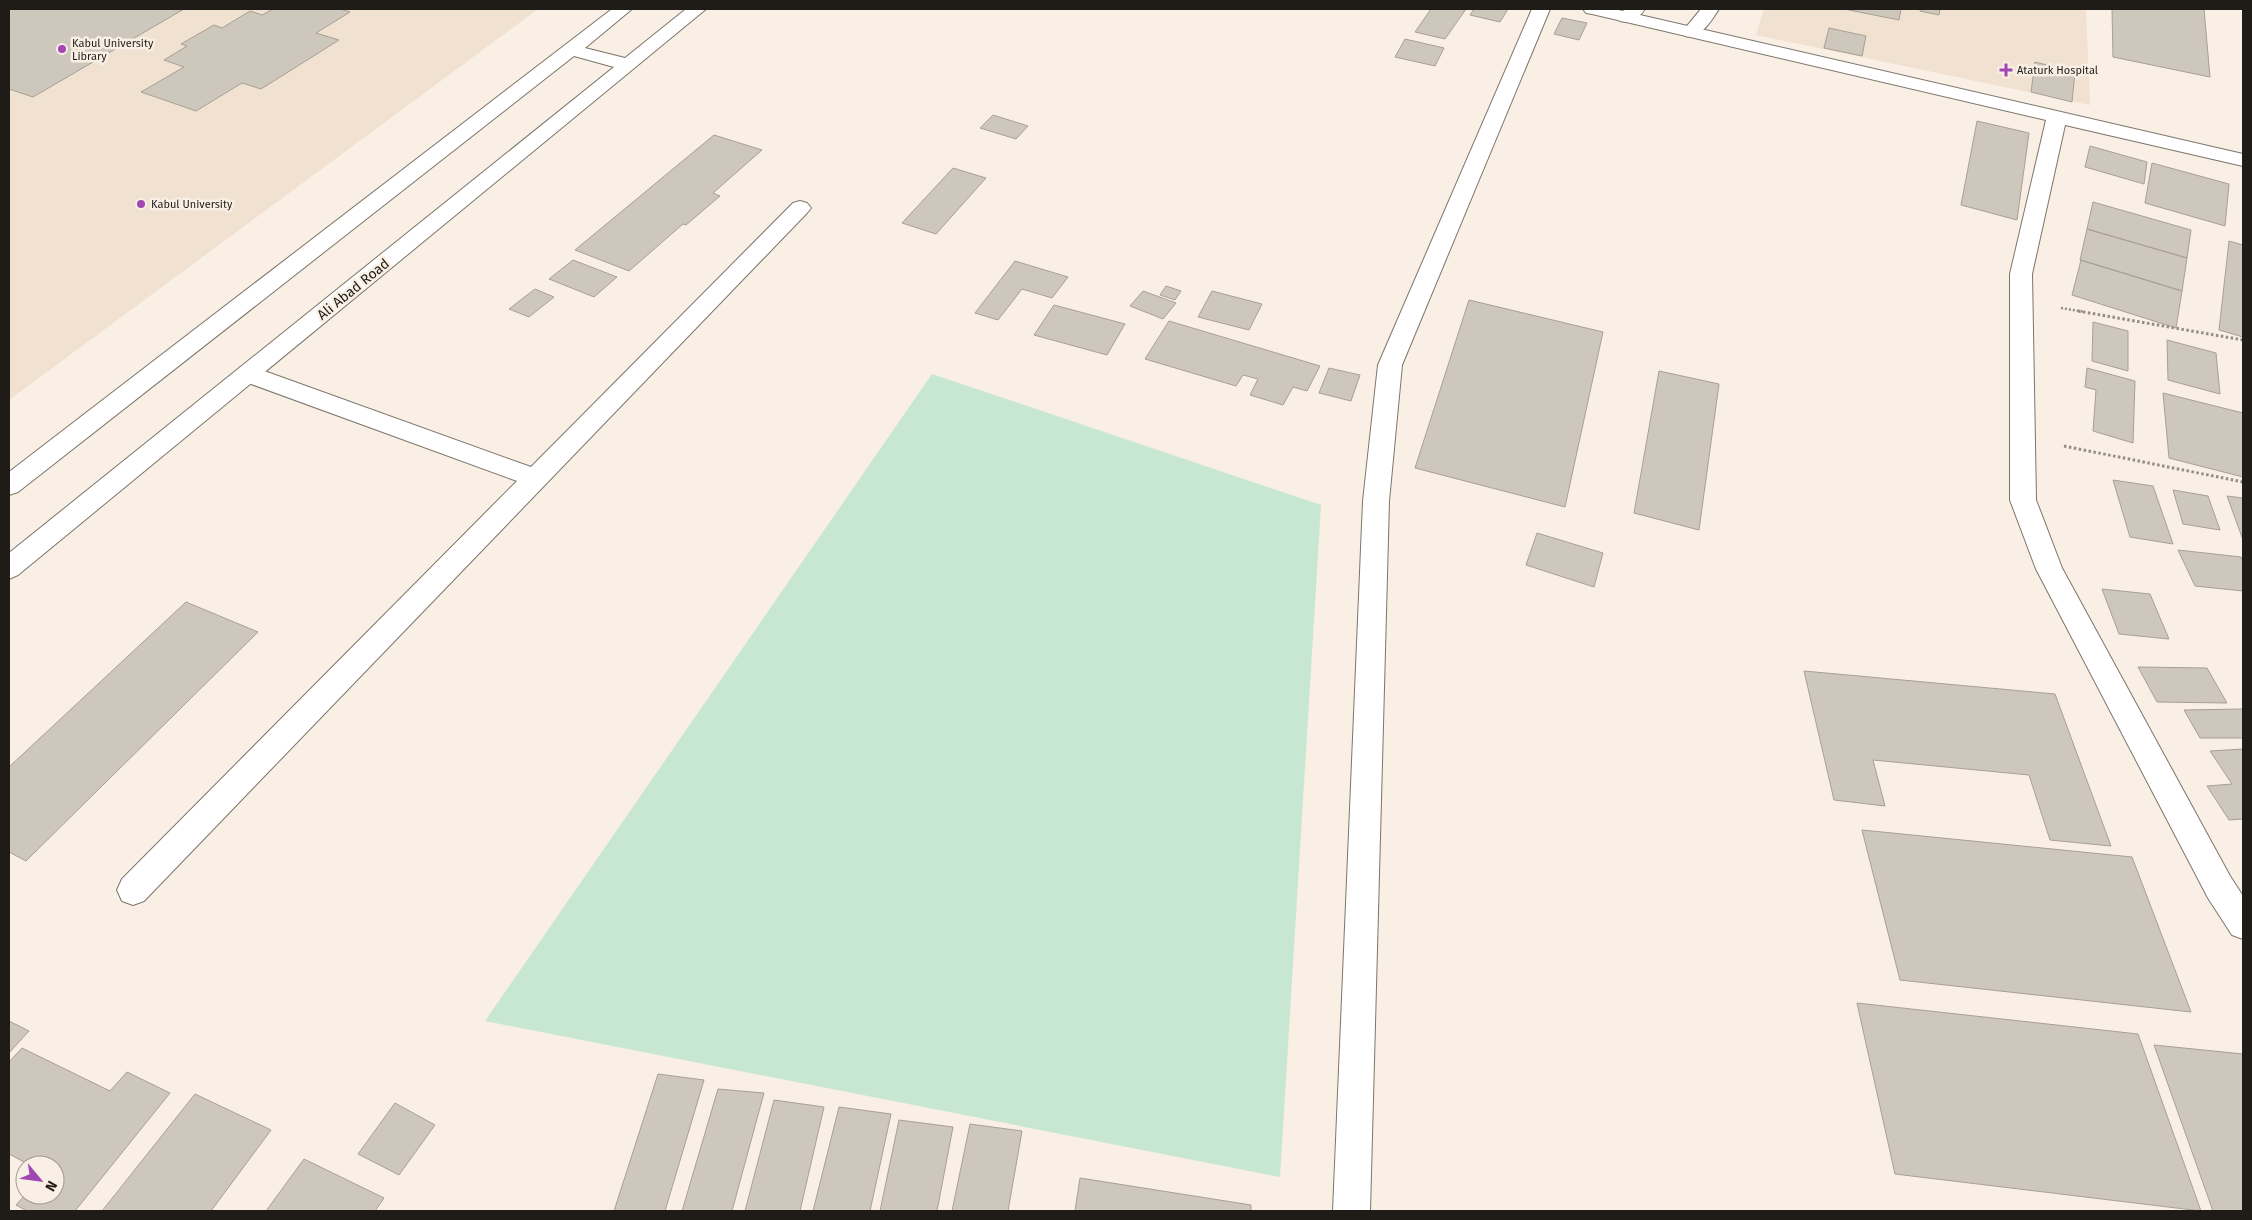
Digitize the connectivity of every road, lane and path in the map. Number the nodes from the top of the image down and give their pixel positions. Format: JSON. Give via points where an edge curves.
{"nodes":[{"id":1,"x":623,"y":9,"type":"edge"},
{"id":2,"x":697,"y":9,"type":"edge"},
{"id":3,"x":1540,"y":9,"type":"edge"},
{"id":4,"x":1592,"y":9,"type":"edge"},
{"id":5,"x":1710,"y":9,"type":"edge"},
{"id":6,"x":1631,"y":13,"type":"edge"},
{"id":7,"x":1691,"y":32,"type":"junction"},
{"id":8,"x":570,"y":50,"type":"junction"},
{"id":9,"x":628,"y":65,"type":"junction"},
{"id":10,"x":2057,"y":117,"type":"junction"},
{"id":11,"x":2243,"y":160,"type":"edge"},
{"id":12,"x":800,"y":208,"type":"dead end"},
{"id":13,"x":2021,"y":301,"type":"junction"},
{"id":14,"x":2243,"y":340,"type":"edge"},
{"id":15,"x":248,"y":374,"type":"junction"},
{"id":16,"x":2022,"y":437,"type":"junction"},
{"id":17,"x":535,"y":478,"type":"junction"},
{"id":18,"x":2243,"y":482,"type":"edge"},
{"id":19,"x":9,"y":486,"type":"edge"},
{"id":20,"x":9,"y":568,"type":"edge"},
{"id":21,"x":133,"y":890,"type":"dead end"},
{"id":22,"x":2243,"y":924,"type":"edge"},
{"id":23,"x":1350,"y":1211,"type":"edge"}],
"edges":[{"from":1,"to":8,"type":"street"},
{"from":2,"to":9,"type":"street","name":"Ali Abad Road"},
{"from":3,"to":23,"type":"street","via":[[1390,365],[1376,501]]},
{"from":4,"to":6,"type":"street"},
{"from":5,"to":7,"type":"street"},
{"from":6,"to":7,"type":"street"},
{"from":7,"to":10,"type":"street"},
{"from":8,"to":9,"type":"street"},
{"from":8,"to":19,"type":"street"},
{"from":9,"to":15,"type":"street","name":"Ali Abad Road"},
{"from":10,"to":11,"type":"street"},
{"from":10,"to":13,"type":"street","via":[[2021,274]]},
{"from":12,"to":17,"type":"street"},
{"from":13,"to":14,"type":"path"},
{"from":13,"to":16,"type":"street"},
{"from":15,"to":17,"type":"street"},
{"from":15,"to":20,"type":"street","name":"Ali Abad Road"},
{"from":16,"to":18,"type":"path"},
{"from":16,"to":22,"type":"street","via":[[2023,500],[2049,569],[2219,887]]},
{"from":17,"to":21,"type":"street"}]}
